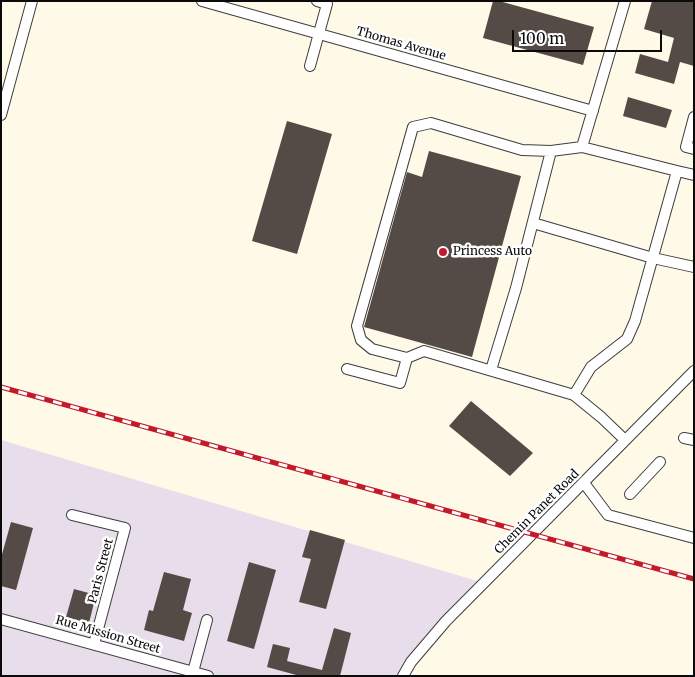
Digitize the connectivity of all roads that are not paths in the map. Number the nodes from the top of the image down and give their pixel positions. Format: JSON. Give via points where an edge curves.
{"nodes":[{"id":1,"x":32,"y":1,"type":"edge"},
{"id":2,"x":202,"y":1,"type":"edge"},
{"id":3,"x":625,"y":1,"type":"edge"},
{"id":4,"x":324,"y":2,"type":"edge"},
{"id":5,"x":318,"y":34,"type":"junction"},
{"id":6,"x":310,"y":66,"type":"dead end"},
{"id":7,"x":593,"y":110,"type":"junction"},
{"id":8,"x":1,"y":115,"type":"edge"},
{"id":9,"x":694,"y":117,"type":"edge"},
{"id":10,"x":582,"y":147,"type":"junction"},
{"id":11,"x":694,"y":149,"type":"edge"},
{"id":12,"x":551,"y":151,"type":"junction"},
{"id":13,"x":677,"y":171,"type":"junction"},
{"id":14,"x":694,"y":175,"type":"edge"},
{"id":15,"x":533,"y":223,"type":"junction"},
{"id":16,"x":652,"y":258,"type":"junction"},
{"id":17,"x":694,"y":267,"type":"edge"},
{"id":18,"x":407,"y":358,"type":"junction"},
{"id":19,"x":347,"y":369,"type":"dead end"},
{"id":20,"x":491,"y":370,"type":"junction"},
{"id":21,"x":694,"y":371,"type":"edge"},
{"id":22,"x":574,"y":395,"type":"junction"},
{"id":23,"x":625,"y":440,"type":"junction"},
{"id":24,"x":660,"y":462,"type":"dead end"},
{"id":25,"x":584,"y":483,"type":"junction"},
{"id":26,"x":630,"y":494,"type":"dead end"},
{"id":27,"x":72,"y":515,"type":"dead end"},
{"id":28,"x":694,"y":538,"type":"edge"},
{"id":29,"x":1,"y":619,"type":"edge"},
{"id":30,"x":207,"y":620,"type":"dead end"},
{"id":31,"x":94,"y":644,"type":"junction"},
{"id":32,"x":193,"y":672,"type":"junction"},
{"id":33,"x":208,"y":676,"type":"edge"},
{"id":34,"x":403,"y":676,"type":"edge"}],
"edges":[{"from":1,"to":8,"type":"street"},
{"from":2,"to":5,"type":"street","name":"Thomas Avenue"},
{"from":3,"to":7,"type":"street"},
{"from":4,"to":5,"type":"street"},
{"from":5,"to":6,"type":"street"},
{"from":5,"to":7,"type":"street","name":"Thomas Avenue"},
{"from":7,"to":10,"type":"street"},
{"from":9,"to":11,"type":"street","via":[[686,147]]},
{"from":10,"to":12,"type":"street"},
{"from":10,"to":13,"type":"street"},
{"from":12,"to":15,"type":"street"},
{"from":12,"to":18,"type":"street","via":[[522,150],[431,123],[412,127],[357,326],[361,340],[372,349]]},
{"from":13,"to":14,"type":"street"},
{"from":13,"to":16,"type":"street"},
{"from":15,"to":16,"type":"street"},
{"from":15,"to":20,"type":"street"},
{"from":16,"to":17,"type":"street"},
{"from":16,"to":22,"type":"street","via":[[635,321],[627,338],[591,367]]},
{"from":18,"to":19,"type":"street","via":[[400,383]]},
{"from":18,"to":20,"type":"street","via":[[424,351]]},
{"from":20,"to":22,"type":"street"},
{"from":21,"to":23,"type":"street","name":"Chemin Panet Road"},
{"from":22,"to":23,"type":"street"},
{"from":23,"to":25,"type":"street","name":"Chemin Panet Road"},
{"from":24,"to":26,"type":"street"},
{"from":25,"to":28,"type":"street","via":[[608,515]]},
{"from":25,"to":34,"type":"street","name":"Chemin Panet Road","via":[[428,640]]},
{"from":27,"to":31,"type":"street","name":"Paris Street","via":[[125,528]]},
{"from":29,"to":31,"type":"street","name":"Rue Mission Street"},
{"from":30,"to":32,"type":"street"},
{"from":31,"to":32,"type":"street","name":"Rue Mission Street"},
{"from":32,"to":33,"type":"street","name":"Rue Mission Street"}]}
